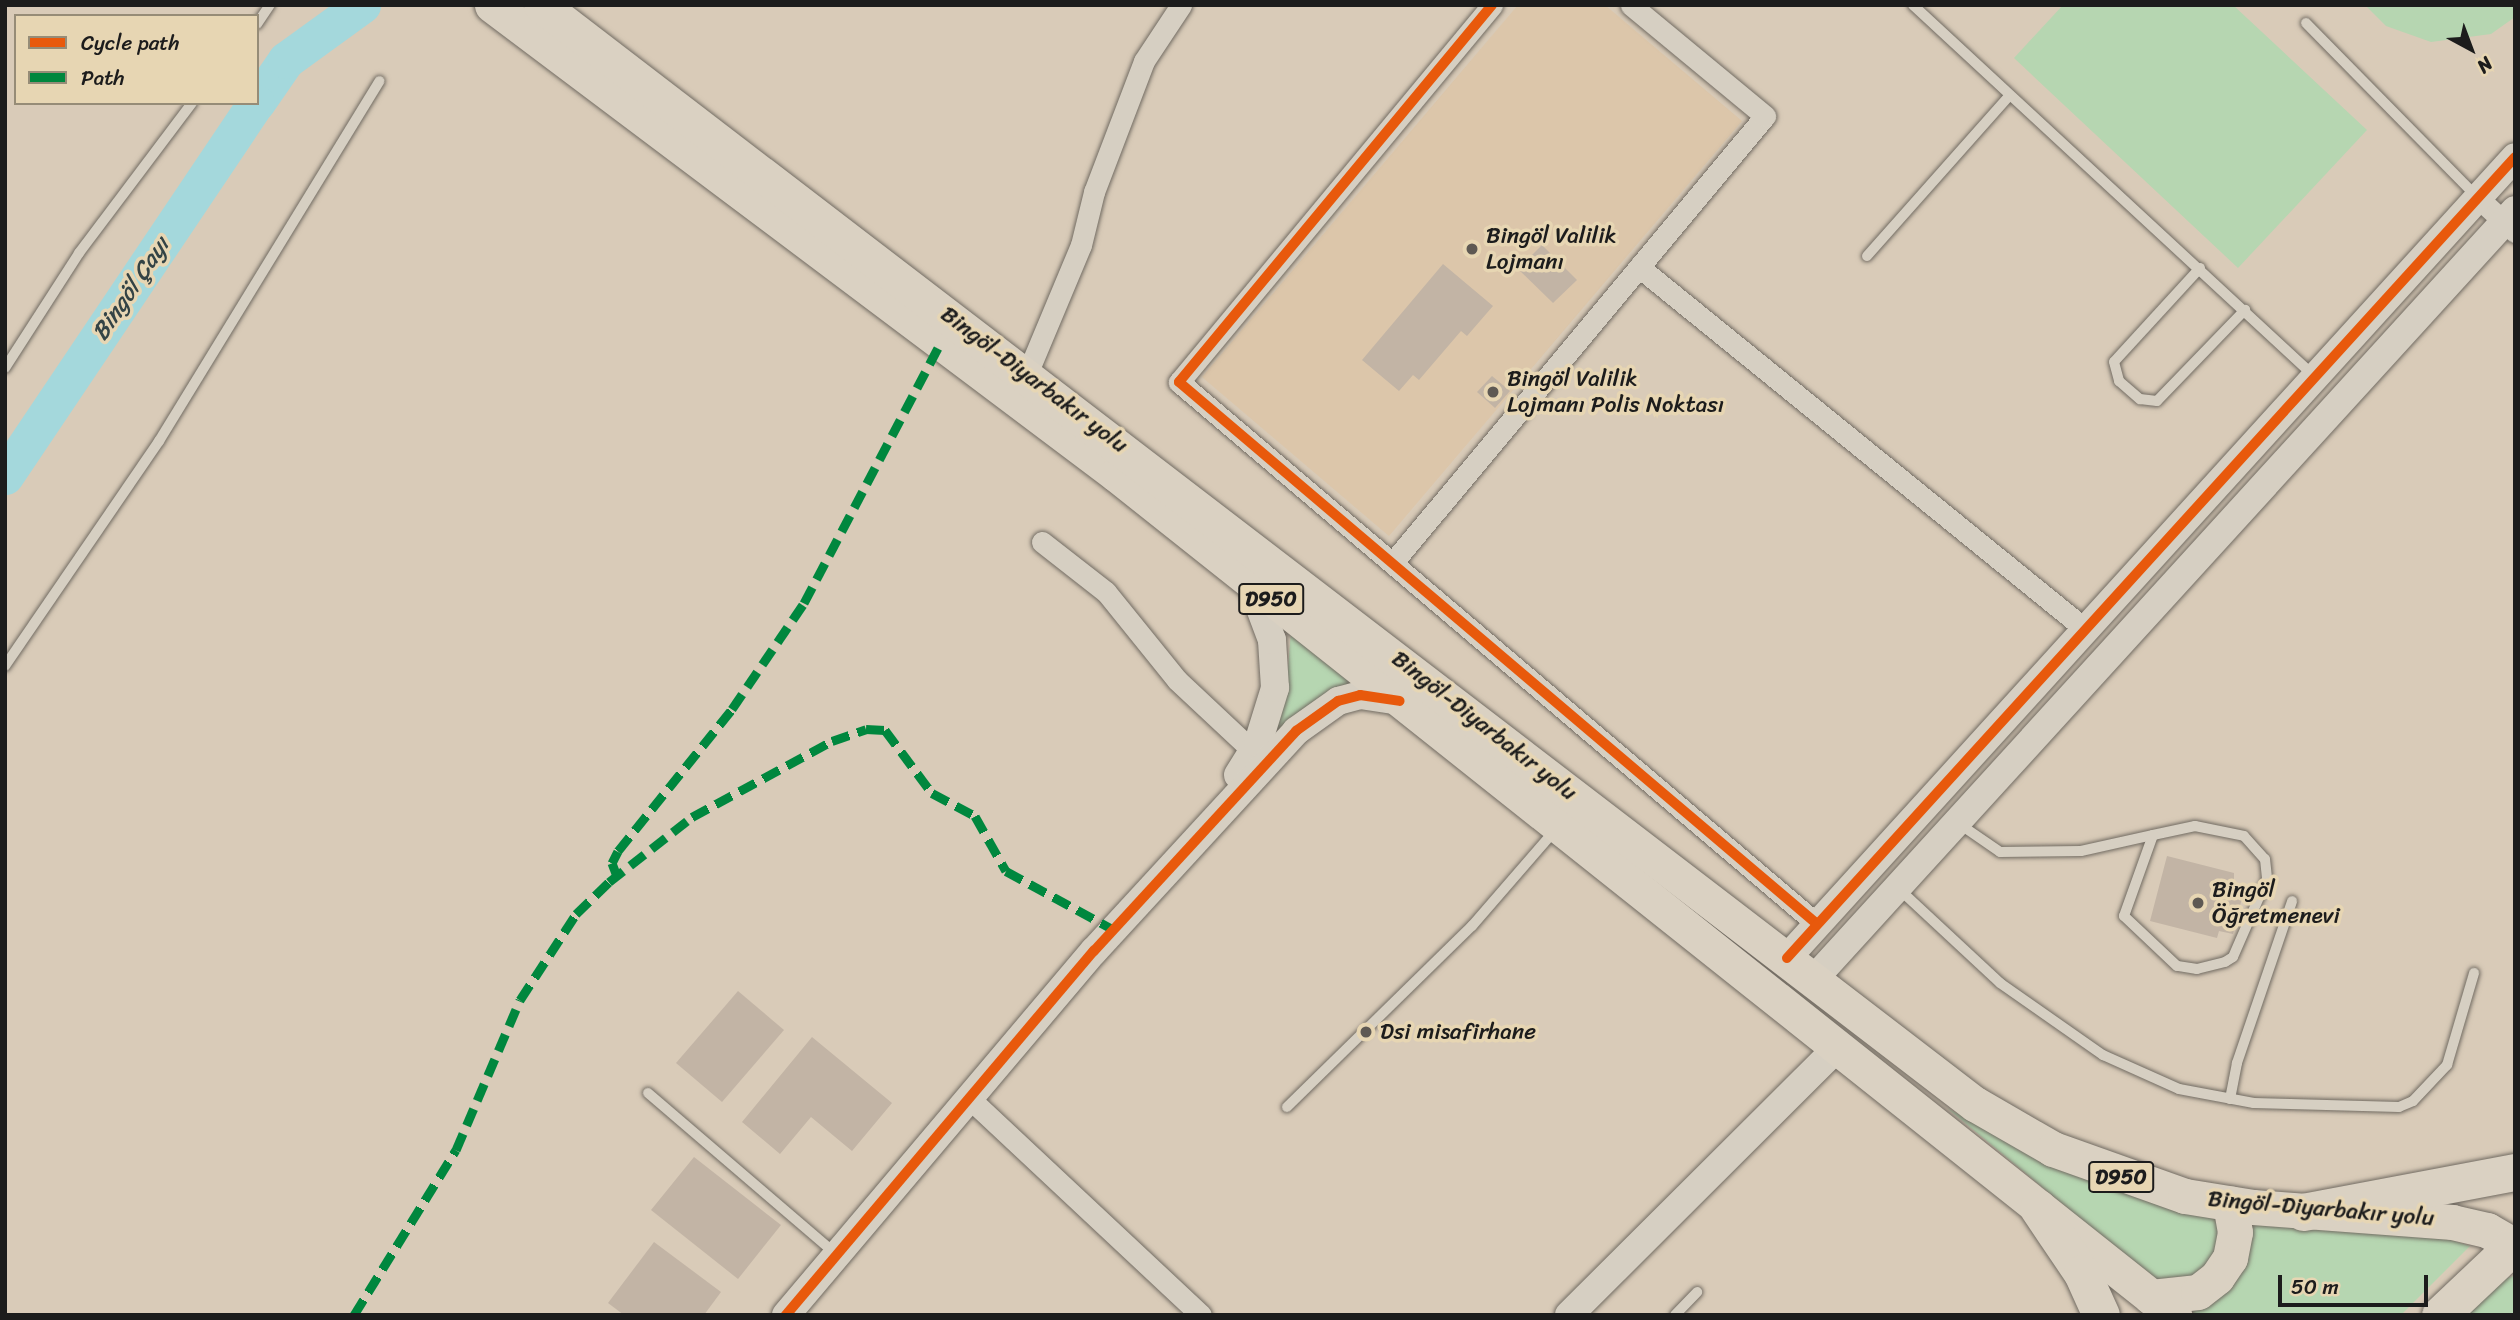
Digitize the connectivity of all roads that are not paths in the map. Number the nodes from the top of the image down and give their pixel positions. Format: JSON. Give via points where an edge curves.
{"nodes":[{"id":1,"x":270,"y":5,"type":"edge"},
{"id":2,"x":492,"y":5,"type":"edge"},
{"id":3,"x":541,"y":5,"type":"edge"},
{"id":4,"x":1181,"y":5,"type":"edge"},
{"id":5,"x":1492,"y":5,"type":"edge"},
{"id":6,"x":1631,"y":5,"type":"edge"},
{"id":7,"x":1913,"y":5,"type":"edge"},
{"id":8,"x":259,"y":21,"type":"edge"},
{"id":9,"x":2306,"y":23,"type":"dead end"},
{"id":10,"x":380,"y":81,"type":"dead end"},
{"id":11,"x":2010,"y":95,"type":"junction"},
{"id":12,"x":190,"y":105,"type":"edge"},
{"id":13,"x":2515,"y":157,"type":"edge"},
{"id":14,"x":2477,"y":197,"type":"junction"},
{"id":15,"x":2511,"y":221,"type":"edge"},
{"id":16,"x":1867,"y":256,"type":"dead end"},
{"id":17,"x":1639,"y":267,"type":"junction"},
{"id":18,"x":2200,"y":268,"type":"junction"},
{"id":19,"x":2245,"y":310,"type":"junction"},
{"id":20,"x":5,"y":368,"type":"edge"},
{"id":21,"x":1027,"y":374,"type":"junction"},
{"id":22,"x":2314,"y":377,"type":"junction"},
{"id":23,"x":1042,"y":542,"type":"dead end"},
{"id":24,"x":1394,"y":561,"type":"junction"},
{"id":25,"x":1251,"y":584,"type":"junction"},
{"id":26,"x":2085,"y":629,"type":"junction"},
{"id":27,"x":5,"y":666,"type":"edge"},
{"id":28,"x":1399,"y":701,"type":"junction"},
{"id":29,"x":1253,"y":751,"type":"junction"},
{"id":30,"x":1957,"y":822,"type":"junction"},
{"id":31,"x":1558,"y":826,"type":"junction"},
{"id":32,"x":2152,"y":835,"type":"junction"},
{"id":33,"x":1175,"y":860,"type":"junction"},
{"id":34,"x":1897,"y":887,"type":"junction"},
{"id":35,"x":2292,"y":901,"type":"dead end"},
{"id":36,"x":1817,"y":924,"type":"junction"},
{"id":37,"x":1787,"y":958,"type":"junction"},
{"id":38,"x":2474,"y":973,"type":"dead end"},
{"id":39,"x":1813,"y":980,"type":"junction"},
{"id":40,"x":1837,"y":1048,"type":"junction"},
{"id":41,"x":648,"y":1093,"type":"dead end"},
{"id":42,"x":968,"y":1097,"type":"junction"},
{"id":43,"x":2230,"y":1099,"type":"junction"},
{"id":44,"x":1287,"y":1107,"type":"dead end"},
{"id":45,"x":2515,"y":1172,"type":"edge"},
{"id":46,"x":2230,"y":1203,"type":"junction"},
{"id":47,"x":2038,"y":1208,"type":"junction"},
{"id":48,"x":2304,"y":1212,"type":"junction"},
{"id":49,"x":2514,"y":1245,"type":"edge"},
{"id":50,"x":836,"y":1255,"type":"junction"},
{"id":51,"x":1697,"y":1292,"type":"dead end"},
{"id":52,"x":2162,"y":1306,"type":"edge"},
{"id":53,"x":786,"y":1315,"type":"edge"},
{"id":54,"x":1201,"y":1315,"type":"edge"},
{"id":55,"x":1569,"y":1315,"type":"edge"},
{"id":56,"x":1675,"y":1315,"type":"edge"},
{"id":57,"x":2101,"y":1315,"type":"edge"},
{"id":58,"x":2440,"y":1315,"type":"edge"}],
"edges":[{"from":1,"to":8,"type":"lane"},
{"from":2,"to":25,"type":"main road","name":"Bingöl-Diyarbakır yolu","number":"D950","via":[[1116,474]]},
{"from":3,"to":21,"type":"main road","name":"Bingöl-Diyarbakır yolu","number":"D950"},
{"from":4,"to":21,"type":"street","via":[[1144,61],[1094,192],[1082,245]]},
{"from":5,"to":24,"type":"street","via":[[1179,382]]},
{"from":6,"to":17,"type":"street","via":[[1765,116]]},
{"from":7,"to":11,"type":"lane"},
{"from":9,"to":14,"type":"lane"},
{"from":10,"to":27,"type":"lane","via":[[159,442]]},
{"from":11,"to":16,"type":"lane"},
{"from":11,"to":18,"type":"lane"},
{"from":12,"to":20,"type":"lane","via":[[79,253]]},
{"from":13,"to":14,"type":"street"},
{"from":14,"to":15,"type":"street"},
{"from":14,"to":22,"type":"street"},
{"from":15,"to":30,"type":"street"},
{"from":17,"to":24,"type":"street"},
{"from":17,"to":26,"type":"street"},
{"from":18,"to":19,"type":"lane"},
{"from":18,"to":19,"type":"lane","via":[[2114,362],[2119,381],[2140,400],[2157,401]]},
{"from":19,"to":22,"type":"lane"},
{"from":21,"to":37,"type":"main road","name":"Bingöl-Diyarbakır yolu","number":"D950"},
{"from":22,"to":26,"type":"street"},
{"from":23,"to":29,"type":"street","via":[[1106,592],[1177,680]]},
{"from":24,"to":36,"type":"street"},
{"from":25,"to":28,"type":"main road","name":"Bingöl-Diyarbakır yolu","number":"D950"},
{"from":25,"to":29,"type":"street","via":[[1272,640],[1275,688]]},
{"from":26,"to":36,"type":"street"},
{"from":28,"to":31,"type":"main road","name":"Bingöl-Diyarbakır yolu","number":"D950"},
{"from":28,"to":33,"type":"street","via":[[1360,695],[1315,713]]},
{"from":29,"to":33,"type":"street"},
{"from":30,"to":32,"type":"lane","via":[[2000,852],[2081,851]]},
{"from":30,"to":34,"type":"street"},
{"from":31,"to":40,"type":"main road","name":"Bingöl-Diyarbakır yolu","number":"D950"},
{"from":31,"to":44,"type":"lane","via":[[1472,926]]},
{"from":32,"to":32,"type":"lane","via":[[2195,826],[2244,836],[2260,850],[2267,869],[2264,889],[2232,957],[2225,962],[2197,969],[2177,966],[2124,916]]},
{"from":33,"to":42,"type":"street"},
{"from":34,"to":39,"type":"street"},
{"from":34,"to":43,"type":"lane","via":[[2000,983],[2103,1055],[2154,1080]]},
{"from":35,"to":43,"type":"lane","via":[[2237,1063]]},
{"from":36,"to":37,"type":"street"},
{"from":37,"to":39,"type":"main road","name":"Bingöl-Diyarbakır yolu","number":"D950"},
{"from":38,"to":43,"type":"lane","via":[[2447,1065],[2413,1101],[2399,1107]]},
{"from":39,"to":46,"type":"main road","name":"Bingöl-Diyarbakır yolu","number":"D950","via":[[1936,1078],[2013,1128],[2120,1177]]},
{"from":40,"to":47,"type":"main road","name":"Bingöl-Diyarbakır yolu","number":"D950"},
{"from":40,"to":55,"type":"street"},
{"from":41,"to":50,"type":"lane"},
{"from":42,"to":50,"type":"street"},
{"from":42,"to":54,"type":"street"},
{"from":45,"to":48,"type":"highway"},
{"from":46,"to":48,"type":"main road","name":"Bingöl-Diyarbakır yolu","number":"D950"},
{"from":46,"to":52,"type":"main road","via":[[2235,1232],[2230,1258],[2217,1277],[2198,1292]]},
{"from":47,"to":52,"type":"main road","name":"Bingöl-Diyarbakır yolu"},
{"from":47,"to":57,"type":"highway","number":"D950","via":[[2082,1273]]},
{"from":48,"to":49,"type":"main road","name":"Bingöl-Diyarbakır yolu","number":"D950","via":[[2452,1222],[2487,1230]]},
{"from":49,"to":58,"type":"highway"},
{"from":50,"to":53,"type":"street"},
{"from":51,"to":56,"type":"lane"}]}
